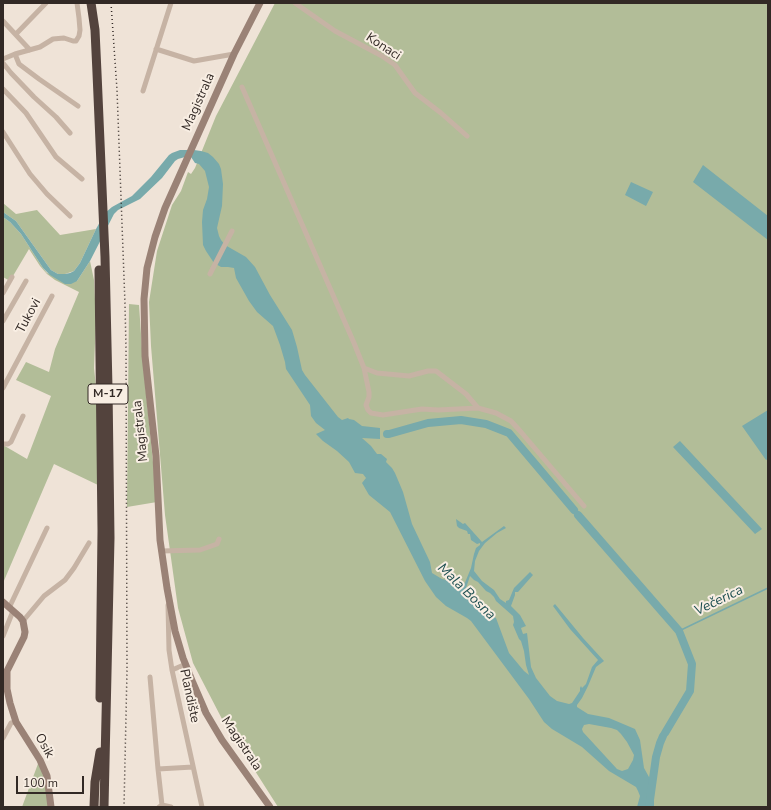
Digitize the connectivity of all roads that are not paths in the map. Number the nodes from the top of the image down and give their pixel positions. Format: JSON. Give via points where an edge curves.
{"nodes":[{"id":1,"x":46,"y":3,"type":"edge"},
{"id":2,"x":77,"y":3,"type":"edge"},
{"id":3,"x":86,"y":3,"type":"edge"},
{"id":4,"x":91,"y":3,"type":"edge"},
{"id":5,"x":171,"y":3,"type":"edge"},
{"id":6,"x":260,"y":3,"type":"edge"},
{"id":7,"x":295,"y":3,"type":"edge"},
{"id":8,"x":3,"y":21,"type":"edge"},
{"id":9,"x":16,"y":34,"type":"junction"},
{"id":10,"x":156,"y":49,"type":"junction"},
{"id":11,"x":30,"y":50,"type":"junction"},
{"id":12,"x":15,"y":54,"type":"junction"},
{"id":13,"x":234,"y":54,"type":"junction"},
{"id":14,"x":3,"y":59,"type":"edge"},
{"id":15,"x":3,"y":63,"type":"edge"},
{"id":16,"x":242,"y":87,"type":"dead end"},
{"id":17,"x":3,"y":89,"type":"edge"},
{"id":18,"x":143,"y":91,"type":"dead end"},
{"id":19,"x":78,"y":106,"type":"dead end"},
{"id":20,"x":3,"y":132,"type":"edge"},
{"id":21,"x":70,"y":133,"type":"dead end"},
{"id":22,"x":467,"y":136,"type":"dead end"},
{"id":23,"x":82,"y":179,"type":"dead end"},
{"id":24,"x":100,"y":212,"type":"junction"},
{"id":25,"x":70,"y":216,"type":"dead end"},
{"id":26,"x":232,"y":231,"type":"dead end"},
{"id":27,"x":210,"y":274,"type":"dead end"},
{"id":28,"x":12,"y":277,"type":"dead end"},
{"id":29,"x":26,"y":281,"type":"dead end"},
{"id":30,"x":3,"y":293,"type":"edge"},
{"id":31,"x":52,"y":296,"type":"dead end"},
{"id":32,"x":3,"y":321,"type":"edge"},
{"id":33,"x":364,"y":368,"type":"junction"},
{"id":34,"x":3,"y":388,"type":"edge"},
{"id":35,"x":478,"y":408,"type":"junction"},
{"id":36,"x":23,"y":416,"type":"dead end"},
{"id":37,"x":3,"y":444,"type":"edge"},
{"id":38,"x":584,"y":506,"type":"dead end"},
{"id":39,"x":47,"y":528,"type":"dead end"},
{"id":40,"x":219,"y":539,"type":"dead end"},
{"id":41,"x":89,"y":543,"type":"dead end"},
{"id":42,"x":161,"y":551,"type":"junction"},
{"id":43,"x":167,"y":588,"type":"junction"},
{"id":44,"x":3,"y":602,"type":"edge"},
{"id":45,"x":11,"y":610,"type":"junction"},
{"id":46,"x":23,"y":621,"type":"junction"},
{"id":47,"x":3,"y":636,"type":"edge"},
{"id":48,"x":186,"y":664,"type":"junction"},
{"id":49,"x":172,"y":670,"type":"junction"},
{"id":50,"x":7,"y":671,"type":"junction"},
{"id":51,"x":150,"y":677,"type":"dead end"},
{"id":52,"x":3,"y":679,"type":"edge"},
{"id":53,"x":5,"y":689,"type":"edge"},
{"id":54,"x":16,"y":722,"type":"junction"},
{"id":55,"x":3,"y":738,"type":"edge"},
{"id":56,"x":102,"y":752,"type":"junction"},
{"id":57,"x":193,"y":767,"type":"junction"},
{"id":58,"x":158,"y":769,"type":"junction"},
{"id":59,"x":160,"y":806,"type":"edge"},
{"id":60,"x":51,"y":807,"type":"edge"},
{"id":61,"x":94,"y":807,"type":"edge"},
{"id":62,"x":98,"y":807,"type":"edge"},
{"id":63,"x":104,"y":807,"type":"edge"},
{"id":64,"x":110,"y":807,"type":"edge"},
{"id":65,"x":171,"y":807,"type":"edge"},
{"id":66,"x":202,"y":807,"type":"edge"},
{"id":67,"x":270,"y":807,"type":"edge"}],
"edges":[{"from":1,"to":9,"type":"street"},
{"from":2,"to":11,"type":"street","via":[[80,18],[77,40],[73,42],[64,38],[53,39]]},
{"from":3,"to":24,"type":"highway","number":"M-17"},
{"from":4,"to":24,"type":"highway","number":"M-17","via":[[98,74]]},
{"from":5,"to":10,"type":"street"},
{"from":6,"to":13,"type":"main road","name":"Magistrala"},
{"from":7,"to":22,"type":"street","name":"Konaci","via":[[335,31],[395,65],[415,93]]},
{"from":8,"to":9,"type":"street"},
{"from":9,"to":11,"type":"street"},
{"from":10,"to":13,"type":"street","via":[[194,61]]},
{"from":10,"to":18,"type":"street"},
{"from":11,"to":12,"type":"street"},
{"from":12,"to":14,"type":"street"},
{"from":12,"to":19,"type":"street","via":[[19,64]]},
{"from":13,"to":42,"type":"main road","name":"Magistrala","via":[[165,208],[147,268],[144,299],[145,356],[156,456]]},
{"from":15,"to":21,"type":"street"},
{"from":16,"to":33,"type":"street"},
{"from":17,"to":23,"type":"street","via":[[26,113],[56,157]]},
{"from":20,"to":25,"type":"street","via":[[30,174]]},
{"from":24,"to":56,"type":"highway","number":"M-17","via":[[106,534]]},
{"from":26,"to":27,"type":"street"},
{"from":28,"to":30,"type":"street"},
{"from":29,"to":32,"type":"street","name":"Tukovi"},
{"from":31,"to":34,"type":"street","name":"Tukovi"},
{"from":33,"to":35,"type":"street","via":[[377,373],[409,376],[436,371],[466,394]]},
{"from":33,"to":35,"type":"street","via":[[369,392],[366,405],[371,413],[383,415],[422,409]]},
{"from":35,"to":38,"type":"street","via":[[511,421]]},
{"from":36,"to":37,"type":"street","via":[[11,442]]},
{"from":39,"to":45,"type":"street"},
{"from":40,"to":42,"type":"street","via":[[217,544],[200,550]]},
{"from":41,"to":46,"type":"street","via":[[65,580],[44,596]]},
{"from":42,"to":43,"type":"main road","name":"Magistrala"},
{"from":43,"to":48,"type":"main road","name":"Magistrala","via":[[175,631]]},
{"from":43,"to":49,"type":"street","name":"Plandište"},
{"from":44,"to":45,"type":"main road"},
{"from":45,"to":46,"type":"main road"},
{"from":45,"to":47,"type":"street"},
{"from":46,"to":50,"type":"main road","name":"Osik","via":[[24,637]]},
{"from":48,"to":49,"type":"street"},
{"from":48,"to":67,"type":"main road","name":"Magistrala","via":[[206,713]]},
{"from":49,"to":57,"type":"street","name":"Plandište"},
{"from":50,"to":52,"type":"street","name":"Osik"},
{"from":50,"to":53,"type":"main road","name":"Osik"},
{"from":51,"to":58,"type":"street"},
{"from":53,"to":54,"type":"main road","name":"Osik"},
{"from":54,"to":55,"type":"street","via":[[11,723]]},
{"from":54,"to":60,"type":"main road","name":"Osik","via":[[47,776]]},
{"from":56,"to":61,"type":"highway","via":[[95,782]]},
{"from":56,"to":62,"type":"highway","number":"M-17"},
{"from":56,"to":63,"type":"highway","number":"M-17"},
{"from":56,"to":64,"type":"highway","via":[[109,778]]},
{"from":57,"to":58,"type":"street"},
{"from":57,"to":66,"type":"street","name":"Plandište"},
{"from":58,"to":59,"type":"street"},
{"from":59,"to":65,"type":"street"}]}
